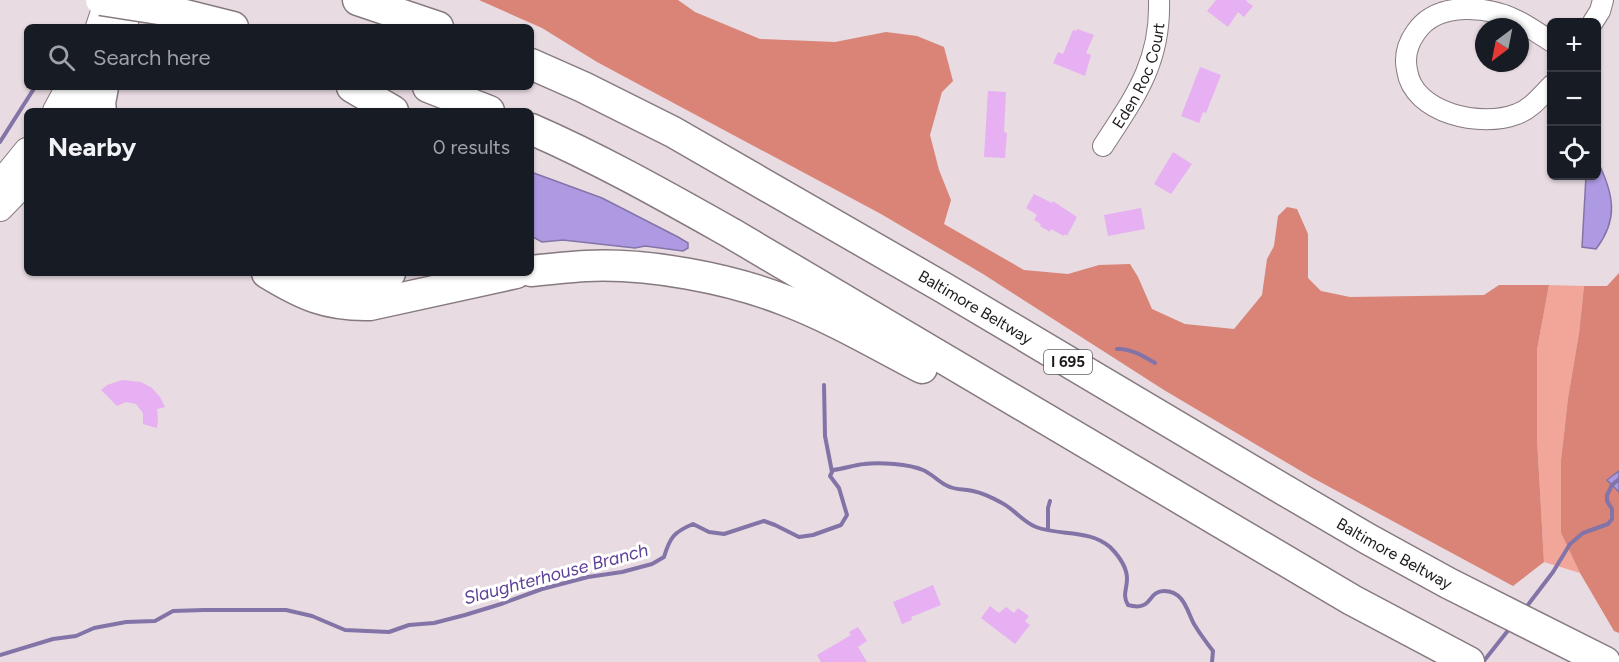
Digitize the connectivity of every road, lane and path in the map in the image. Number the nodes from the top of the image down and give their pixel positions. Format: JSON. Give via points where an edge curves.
{"nodes":[{"id":1,"x":101,"y":0,"type":"edge"},
{"id":2,"x":108,"y":0,"type":"edge"},
{"id":3,"x":133,"y":0,"type":"edge"},
{"id":4,"x":358,"y":0,"type":"edge"},
{"id":5,"x":1159,"y":0,"type":"edge"},
{"id":6,"x":1603,"y":0,"type":"edge"},
{"id":7,"x":168,"y":11,"type":"junction"},
{"id":8,"x":1596,"y":18,"type":"edge"},
{"id":9,"x":100,"y":24,"type":"edge"},
{"id":10,"x":124,"y":24,"type":"edge"},
{"id":11,"x":200,"y":24,"type":"edge"},
{"id":12,"x":222,"y":24,"type":"edge"},
{"id":13,"x":430,"y":24,"type":"edge"},
{"id":14,"x":1547,"y":39,"type":"edge"},
{"id":15,"x":534,"y":65,"type":"edge"},
{"id":16,"x":1547,"y":89,"type":"edge"},
{"id":17,"x":67,"y":90,"type":"edge"},
{"id":18,"x":91,"y":90,"type":"edge"},
{"id":19,"x":102,"y":90,"type":"edge"},
{"id":20,"x":357,"y":90,"type":"edge"},
{"id":21,"x":436,"y":90,"type":"edge"},
{"id":22,"x":58,"y":108,"type":"edge"},
{"id":23,"x":81,"y":108,"type":"edge"},
{"id":24,"x":101,"y":108,"type":"edge"},
{"id":25,"x":388,"y":108,"type":"edge"},
{"id":26,"x":481,"y":108,"type":"edge"},
{"id":27,"x":534,"y":130,"type":"edge"},
{"id":28,"x":1103,"y":146,"type":"dead end"},
{"id":29,"x":24,"y":155,"type":"edge"},
{"id":30,"x":24,"y":183,"type":"edge"},
{"id":31,"x":0,"y":184,"type":"edge"},
{"id":32,"x":0,"y":208,"type":"edge"},
{"id":33,"x":534,"y":271,"type":"edge"},
{"id":34,"x":272,"y":276,"type":"edge"},
{"id":35,"x":316,"y":276,"type":"edge"},
{"id":36,"x":385,"y":276,"type":"edge"},
{"id":37,"x":502,"y":276,"type":"edge"},
{"id":38,"x":1257,"y":544,"type":"junction"},
{"id":39,"x":1469,"y":662,"type":"edge"},
{"id":40,"x":1605,"y":662,"type":"edge"}],
"edges":[{"from":1,"to":7,"type":"highway","bridge":true},
{"from":2,"to":9,"type":"main road"},
{"from":3,"to":10,"type":"main road"},
{"from":4,"to":13,"type":"highway"},
{"from":5,"to":28,"type":"street","name":"Eden Roc Court","via":[[1158,31],[1144,80]]},
{"from":6,"to":8,"type":"street"},
{"from":7,"to":11,"type":"highway"},
{"from":7,"to":12,"type":"highway"},
{"from":14,"to":16,"type":"street","via":[[1498,13],[1447,10],[1419,27],[1410,41],[1406,63],[1411,84],[1419,95],[1457,117],[1495,120],[1518,114]]},
{"from":15,"to":40,"type":"highway","name":"Baltimore Beltway","number":"I 695","via":[[682,137],[1368,539]]},
{"from":17,"to":22,"type":"main road"},
{"from":18,"to":23,"type":"main road"},
{"from":19,"to":24,"type":"highway"},
{"from":20,"to":25,"type":"highway"},
{"from":21,"to":26,"type":"highway"},
{"from":27,"to":38,"type":"highway","via":[[731,232]]},
{"from":29,"to":31,"type":"main road"},
{"from":30,"to":32,"type":"main road"},
{"from":33,"to":38,"type":"highway","via":[[587,266],[656,270],[730,283],[786,301],[862,336]]},
{"from":34,"to":37,"type":"highway","via":[[311,296],[348,306],[370,305]]},
{"from":35,"to":36,"type":"highway","via":[[365,282]]},
{"from":38,"to":39,"type":"highway"}]}
